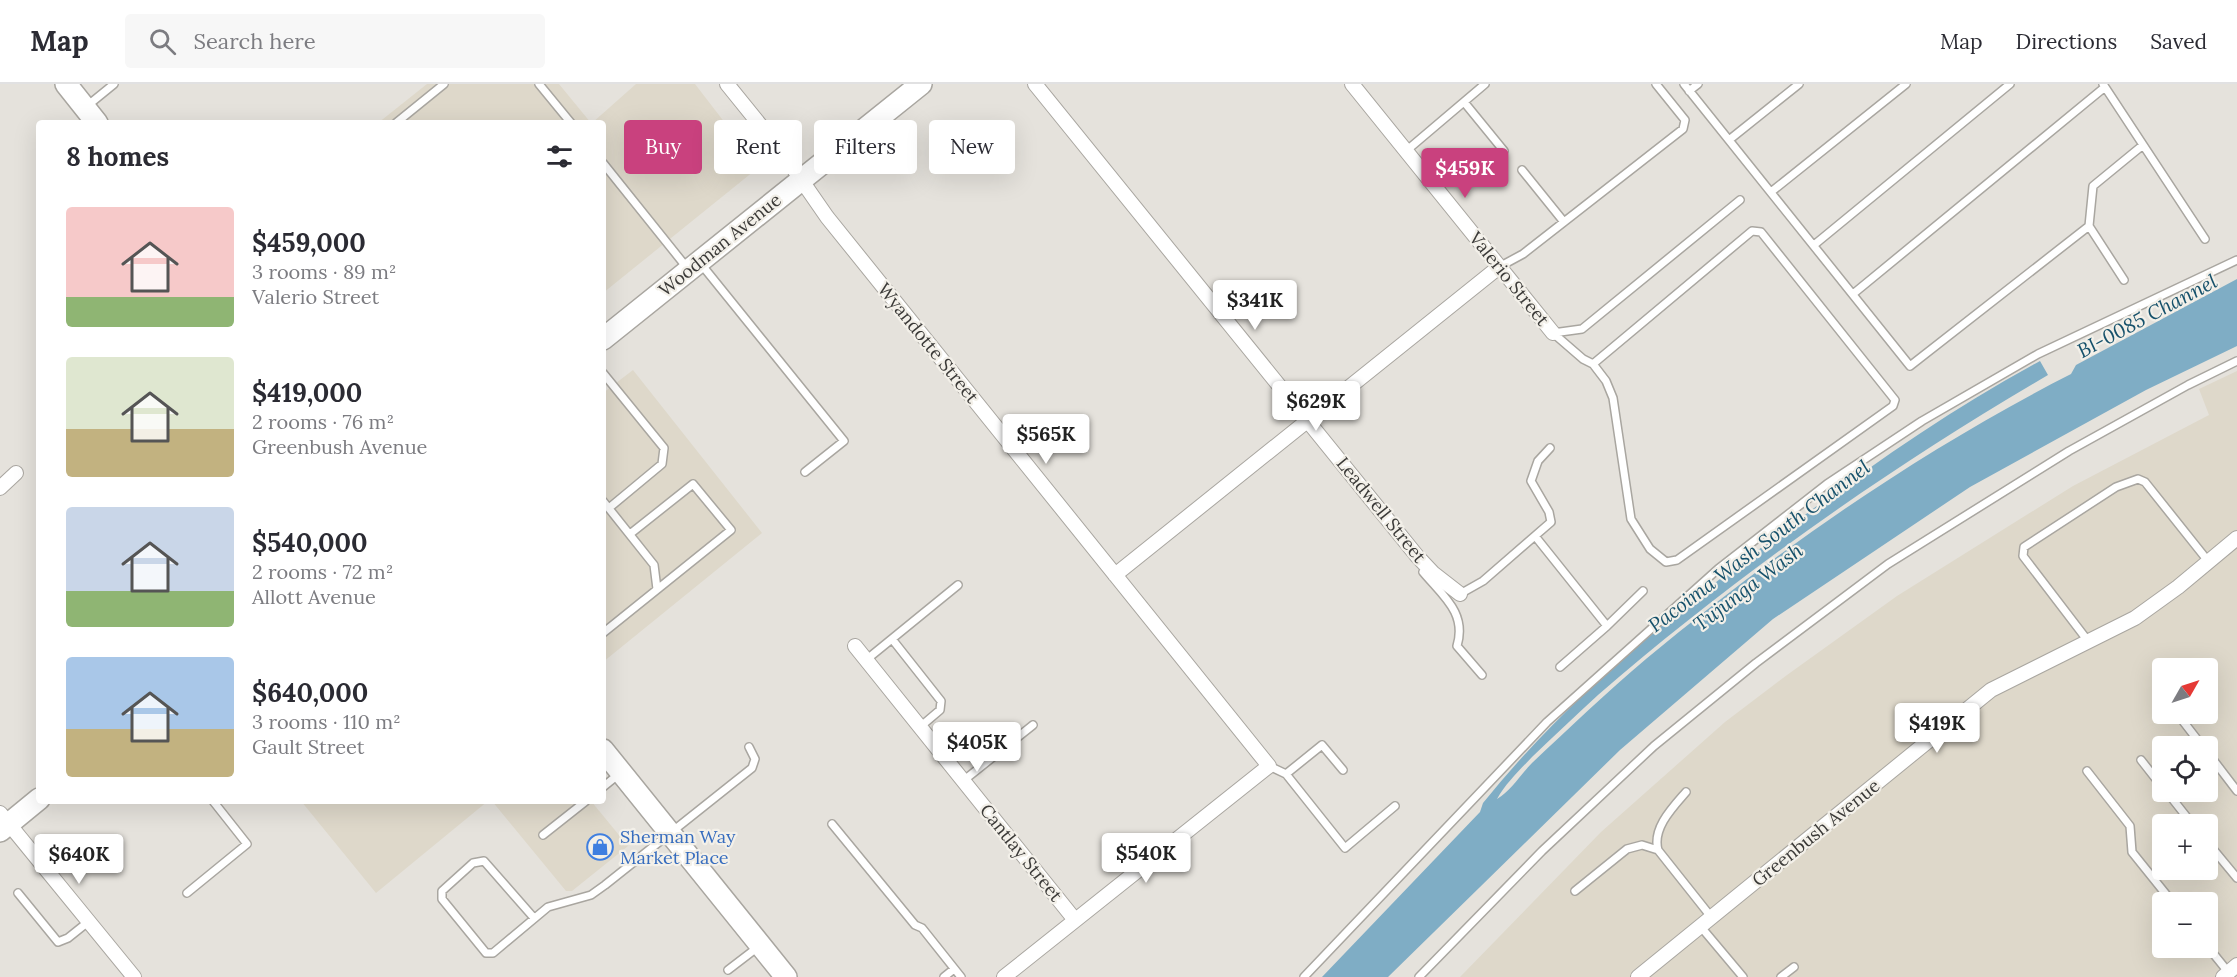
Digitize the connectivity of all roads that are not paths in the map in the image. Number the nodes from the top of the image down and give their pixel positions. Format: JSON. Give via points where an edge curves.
{"nodes":[{"id":1,"x":66,"y":84,"type":"edge"},
{"id":2,"x":114,"y":84,"type":"edge"},
{"id":3,"x":444,"y":84,"type":"edge"},
{"id":4,"x":539,"y":84,"type":"edge"},
{"id":5,"x":727,"y":84,"type":"edge"},
{"id":6,"x":921,"y":84,"type":"edge"},
{"id":7,"x":1035,"y":84,"type":"edge"},
{"id":8,"x":1352,"y":84,"type":"edge"},
{"id":9,"x":1485,"y":84,"type":"edge"},
{"id":10,"x":1656,"y":84,"type":"edge"},
{"id":11,"x":1684,"y":84,"type":"edge"},
{"id":12,"x":1698,"y":84,"type":"edge"},
{"id":13,"x":1799,"y":84,"type":"edge"},
{"id":14,"x":1906,"y":84,"type":"edge"},
{"id":15,"x":2010,"y":84,"type":"edge"},
{"id":16,"x":2104,"y":85,"type":"edge"},
{"id":17,"x":1689,"y":91,"type":"junction"},
{"id":18,"x":1464,"y":102,"type":"junction"},
{"id":19,"x":91,"y":115,"type":"edge"},
{"id":20,"x":400,"y":120,"type":"edge"},
{"id":21,"x":569,"y":120,"type":"edge"},
{"id":22,"x":1729,"y":140,"type":"junction"},
{"id":23,"x":2143,"y":145,"type":"junction"},
{"id":24,"x":1406,"y":151,"type":"junction"},
{"id":25,"x":1504,"y":151,"type":"dead end"},
{"id":26,"x":606,"y":166,"type":"edge"},
{"id":27,"x":1521,"y":170,"type":"dead end"},
{"id":28,"x":801,"y":180,"type":"junction"},
{"id":29,"x":1771,"y":192,"type":"junction"},
{"id":30,"x":1740,"y":200,"type":"dead end"},
{"id":31,"x":1564,"y":222,"type":"junction"},
{"id":32,"x":2089,"y":226,"type":"junction"},
{"id":33,"x":2205,"y":239,"type":"dead end"},
{"id":34,"x":1814,"y":245,"type":"junction"},
{"id":35,"x":2237,"y":260,"type":"edge"},
{"id":36,"x":694,"y":266,"type":"junction"},
{"id":37,"x":1499,"y":267,"type":"junction"},
{"id":38,"x":2124,"y":280,"type":"dead end"},
{"id":39,"x":1853,"y":294,"type":"junction"},
{"id":40,"x":1553,"y":333,"type":"junction"},
{"id":41,"x":606,"y":337,"type":"edge"},
{"id":42,"x":2237,"y":361,"type":"edge"},
{"id":43,"x":1593,"y":364,"type":"junction"},
{"id":44,"x":606,"y":377,"type":"edge"},
{"id":45,"x":1307,"y":420,"type":"junction"},
{"id":46,"x":1550,"y":448,"type":"dead end"},
{"id":47,"x":806,"y":472,"type":"dead end"},
{"id":48,"x":16,"y":473,"type":"dead end"},
{"id":49,"x":0,"y":488,"type":"edge"},
{"id":50,"x":606,"y":504,"type":"edge"},
{"id":51,"x":609,"y":508,"type":"junction"},
{"id":52,"x":630,"y":534,"type":"junction"},
{"id":53,"x":1535,"y":536,"type":"junction"},
{"id":54,"x":2237,"y":538,"type":"edge"},
{"id":55,"x":1417,"y":556,"type":"junction"},
{"id":56,"x":2208,"y":561,"type":"junction"},
{"id":57,"x":1115,"y":575,"type":"junction"},
{"id":58,"x":958,"y":585,"type":"dead end"},
{"id":59,"x":657,"y":589,"type":"junction"},
{"id":60,"x":1643,"y":591,"type":"dead end"},
{"id":61,"x":1460,"y":594,"type":"joint"},
{"id":62,"x":1607,"y":626,"type":"junction"},
{"id":63,"x":606,"y":631,"type":"edge"},
{"id":64,"x":892,"y":639,"type":"junction"},
{"id":65,"x":2088,"y":641,"type":"junction"},
{"id":66,"x":855,"y":646,"type":"dead end"},
{"id":67,"x":866,"y":660,"type":"junction"},
{"id":68,"x":1560,"y":667,"type":"dead end"},
{"id":69,"x":1482,"y":675,"type":"dead end"},
{"id":70,"x":2185,"y":724,"type":"edge"},
{"id":71,"x":1033,"y":725,"type":"dead end"},
{"id":72,"x":920,"y":727,"type":"junction"},
{"id":73,"x":2194,"y":736,"type":"edge"},
{"id":74,"x":749,"y":747,"type":"dead end"},
{"id":75,"x":606,"y":754,"type":"edge"},
{"id":76,"x":2140,"y":760,"type":"dead end"},
{"id":77,"x":1269,"y":766,"type":"junction"},
{"id":78,"x":2218,"y":766,"type":"edge"},
{"id":79,"x":1343,"y":770,"type":"dead end"},
{"id":80,"x":2087,"y":771,"type":"dead end"},
{"id":81,"x":621,"y":772,"type":"junction"},
{"id":82,"x":1286,"y":774,"type":"junction"},
{"id":83,"x":2152,"y":775,"type":"edge"},
{"id":84,"x":963,"y":781,"type":"junction"},
{"id":85,"x":606,"y":784,"type":"edge"},
{"id":86,"x":2237,"y":791,"type":"edge"},
{"id":87,"x":1686,"y":792,"type":"dead end"},
{"id":88,"x":36,"y":801,"type":"edge"},
{"id":89,"x":2174,"y":802,"type":"edge"},
{"id":90,"x":215,"y":804,"type":"edge"},
{"id":91,"x":582,"y":804,"type":"edge"},
{"id":92,"x":1395,"y":806,"type":"dead end"},
{"id":93,"x":2184,"y":814,"type":"edge"},
{"id":94,"x":3,"y":823,"type":"edge"},
{"id":95,"x":832,"y":824,"type":"dead end"},
{"id":96,"x":671,"y":834,"type":"junction"},
{"id":97,"x":543,"y":835,"type":"dead end"},
{"id":98,"x":1658,"y":850,"type":"junction"},
{"id":99,"x":2218,"y":855,"type":"edge"},
{"id":100,"x":2237,"y":879,"type":"edge"},
{"id":101,"x":1575,"y":891,"type":"dead end"},
{"id":102,"x":2164,"y":892,"type":"edge"},
{"id":103,"x":18,"y":893,"type":"dead end"},
{"id":104,"x":187,"y":893,"type":"dead end"},
{"id":105,"x":534,"y":918,"type":"junction"},
{"id":106,"x":1075,"y":920,"type":"junction"},
{"id":107,"x":88,"y":922,"type":"junction"},
{"id":108,"x":1707,"y":922,"type":"junction"},
{"id":109,"x":760,"y":945,"type":"junction"},
{"id":110,"x":2217,"y":958,"type":"edge"},
{"id":111,"x":1794,"y":967,"type":"dead end"},
{"id":112,"x":954,"y":969,"type":"junction"},
{"id":113,"x":728,"y":970,"type":"dead end"},
{"id":114,"x":780,"y":973,"type":"edge"},
{"id":115,"x":2230,"y":973,"type":"edge"},
{"id":116,"x":134,"y":977,"type":"edge"},
{"id":117,"x":944,"y":977,"type":"edge"},
{"id":118,"x":961,"y":977,"type":"edge"},
{"id":119,"x":1004,"y":977,"type":"edge"},
{"id":120,"x":1304,"y":977,"type":"edge"},
{"id":121,"x":1419,"y":977,"type":"edge"},
{"id":122,"x":1638,"y":977,"type":"edge"},
{"id":123,"x":1743,"y":977,"type":"edge"},
{"id":124,"x":1781,"y":977,"type":"edge"}],
"edges":[{"from":1,"to":19,"type":"main road"},
{"from":2,"to":19,"type":"lane"},
{"from":3,"to":20,"type":"lane"},
{"from":4,"to":21,"type":"lane"},
{"from":5,"to":28,"type":"street","name":"Wyandotte Street"},
{"from":6,"to":28,"type":"main road","name":"Woodman Avenue"},
{"from":7,"to":45,"type":"street","name":"Leadwell Street"},
{"from":8,"to":24,"type":"street","name":"Valerio Street"},
{"from":9,"to":18,"type":"lane"},
{"from":10,"to":31,"type":"lane","via":[[1685,120],[1683,129]]},
{"from":11,"to":17,"type":"lane"},
{"from":12,"to":17,"type":"lane"},
{"from":13,"to":22,"type":"lane"},
{"from":14,"to":29,"type":"lane"},
{"from":15,"to":34,"type":"lane"},
{"from":16,"to":23,"type":"lane"},
{"from":16,"to":39,"type":"lane"},
{"from":17,"to":22,"type":"lane"},
{"from":18,"to":24,"type":"lane"},
{"from":18,"to":25,"type":"lane"},
{"from":22,"to":29,"type":"lane"},
{"from":23,"to":32,"type":"lane","via":[[2093,186]]},
{"from":23,"to":33,"type":"lane"},
{"from":24,"to":37,"type":"street","name":"Valerio Street"},
{"from":26,"to":36,"type":"lane"},
{"from":27,"to":31,"type":"lane"},
{"from":28,"to":36,"type":"main road","name":"Woodman Avenue"},
{"from":28,"to":57,"type":"street","name":"Wyandotte Street"},
{"from":29,"to":34,"type":"lane"},
{"from":30,"to":40,"type":"lane","via":[[1582,329]]},
{"from":31,"to":37,"type":"lane"},
{"from":32,"to":38,"type":"lane"},
{"from":32,"to":39,"type":"lane","via":[[1910,366]]},
{"from":34,"to":39,"type":"lane"},
{"from":35,"to":120,"type":"lane","via":[[2038,354],[1922,421],[1827,484],[1718,569],[1547,722]]},
{"from":36,"to":41,"type":"main road","name":"Woodman Avenue"},
{"from":36,"to":47,"type":"lane","via":[[844,441]]},
{"from":37,"to":40,"type":"street","name":"Valerio Street"},
{"from":37,"to":45,"type":"street"},
{"from":40,"to":43,"type":"lane"},
{"from":42,"to":121,"type":"lane","via":[[2059,458],[1888,564],[1775,649],[1654,746],[1542,850]]},
{"from":43,"to":43,"type":"lane","via":[[1752,231],[1761,231],[1895,399],[1893,406],[1696,547],[1677,560],[1666,562],[1650,549],[1631,519],[1613,398]]},
{"from":44,"to":51,"type":"lane","via":[[664,448],[662,464]]},
{"from":45,"to":55,"type":"street","name":"Leadwell Street"},
{"from":45,"to":57,"type":"street"},
{"from":46,"to":53,"type":"lane","via":[[1538,461],[1531,481],[1551,522]]},
{"from":48,"to":49,"type":"street"},
{"from":50,"to":51,"type":"lane"},
{"from":51,"to":52,"type":"lane"},
{"from":52,"to":59,"type":"lane","via":[[654,565]]},
{"from":52,"to":59,"type":"lane","via":[[693,484],[730,530]]},
{"from":53,"to":61,"type":"lane","via":[[1483,581]]},
{"from":53,"to":62,"type":"lane"},
{"from":54,"to":56,"type":"street","name":"Greenbush Avenue"},
{"from":55,"to":61,"type":"street","name":"Leadwell Street"},
{"from":55,"to":69,"type":"lane","via":[[1419,567],[1457,614],[1461,633],[1457,646]]},
{"from":56,"to":65,"type":"street","name":"Greenbush Avenue","via":[[2135,618]]},
{"from":56,"to":65,"type":"lane","via":[[2138,478],[2116,487],[2024,547],[2024,556]]},
{"from":57,"to":77,"type":"street","name":"Wyandotte Street"},
{"from":58,"to":64,"type":"lane"},
{"from":59,"to":63,"type":"lane"},
{"from":60,"to":62,"type":"lane"},
{"from":62,"to":68,"type":"lane"},
{"from":64,"to":67,"type":"lane"},
{"from":64,"to":72,"type":"lane","via":[[941,701],[940,710]]},
{"from":65,"to":108,"type":"street","name":"Greenbush Avenue","via":[[1991,690]]},
{"from":66,"to":67,"type":"street","name":"Cantlay Street"},
{"from":67,"to":72,"type":"street","name":"Cantlay Street"},
{"from":70,"to":73,"type":"lane"},
{"from":71,"to":84,"type":"lane"},
{"from":72,"to":84,"type":"street","name":"Cantlay Street"},
{"from":74,"to":96,"type":"lane","via":[[755,759],[752,768]]},
{"from":75,"to":81,"type":"main road"},
{"from":76,"to":83,"type":"lane"},
{"from":77,"to":82,"type":"lane"},
{"from":77,"to":106,"type":"street"},
{"from":78,"to":86,"type":"lane"},
{"from":79,"to":82,"type":"lane","via":[[1322,745]]},
{"from":80,"to":102,"type":"lane","via":[[2130,826],[2132,852]]},
{"from":81,"to":85,"type":"lane"},
{"from":81,"to":96,"type":"main road"},
{"from":82,"to":92,"type":"lane","via":[[1345,848]]},
{"from":84,"to":106,"type":"street","name":"Cantlay Street"},
{"from":87,"to":98,"type":"lane","via":[[1660,827]]},
{"from":88,"to":94,"type":"main road"},
{"from":89,"to":93,"type":"lane"},
{"from":90,"to":104,"type":"lane","via":[[247,844]]},
{"from":91,"to":97,"type":"lane"},
{"from":94,"to":107,"type":"street"},
{"from":95,"to":112,"type":"lane"},
{"from":96,"to":105,"type":"lane","via":[[591,895],[548,907]]},
{"from":96,"to":109,"type":"main road"},
{"from":98,"to":101,"type":"lane","via":[[1642,845],[1627,849]]},
{"from":98,"to":108,"type":"lane"},
{"from":99,"to":100,"type":"lane"},
{"from":103,"to":107,"type":"lane","via":[[58,942]]},
{"from":105,"to":105,"type":"lane","via":[[493,953],[486,953],[442,899],[442,891],[473,863],[484,861]]},
{"from":106,"to":119,"type":"street"},
{"from":107,"to":116,"type":"street"},
{"from":108,"to":122,"type":"street","name":"Greenbush Avenue"},
{"from":108,"to":123,"type":"lane"},
{"from":109,"to":113,"type":"lane"},
{"from":109,"to":114,"type":"main road"},
{"from":110,"to":115,"type":"lane"},
{"from":111,"to":124,"type":"lane"},
{"from":112,"to":117,"type":"lane"},
{"from":112,"to":118,"type":"lane"}]}
